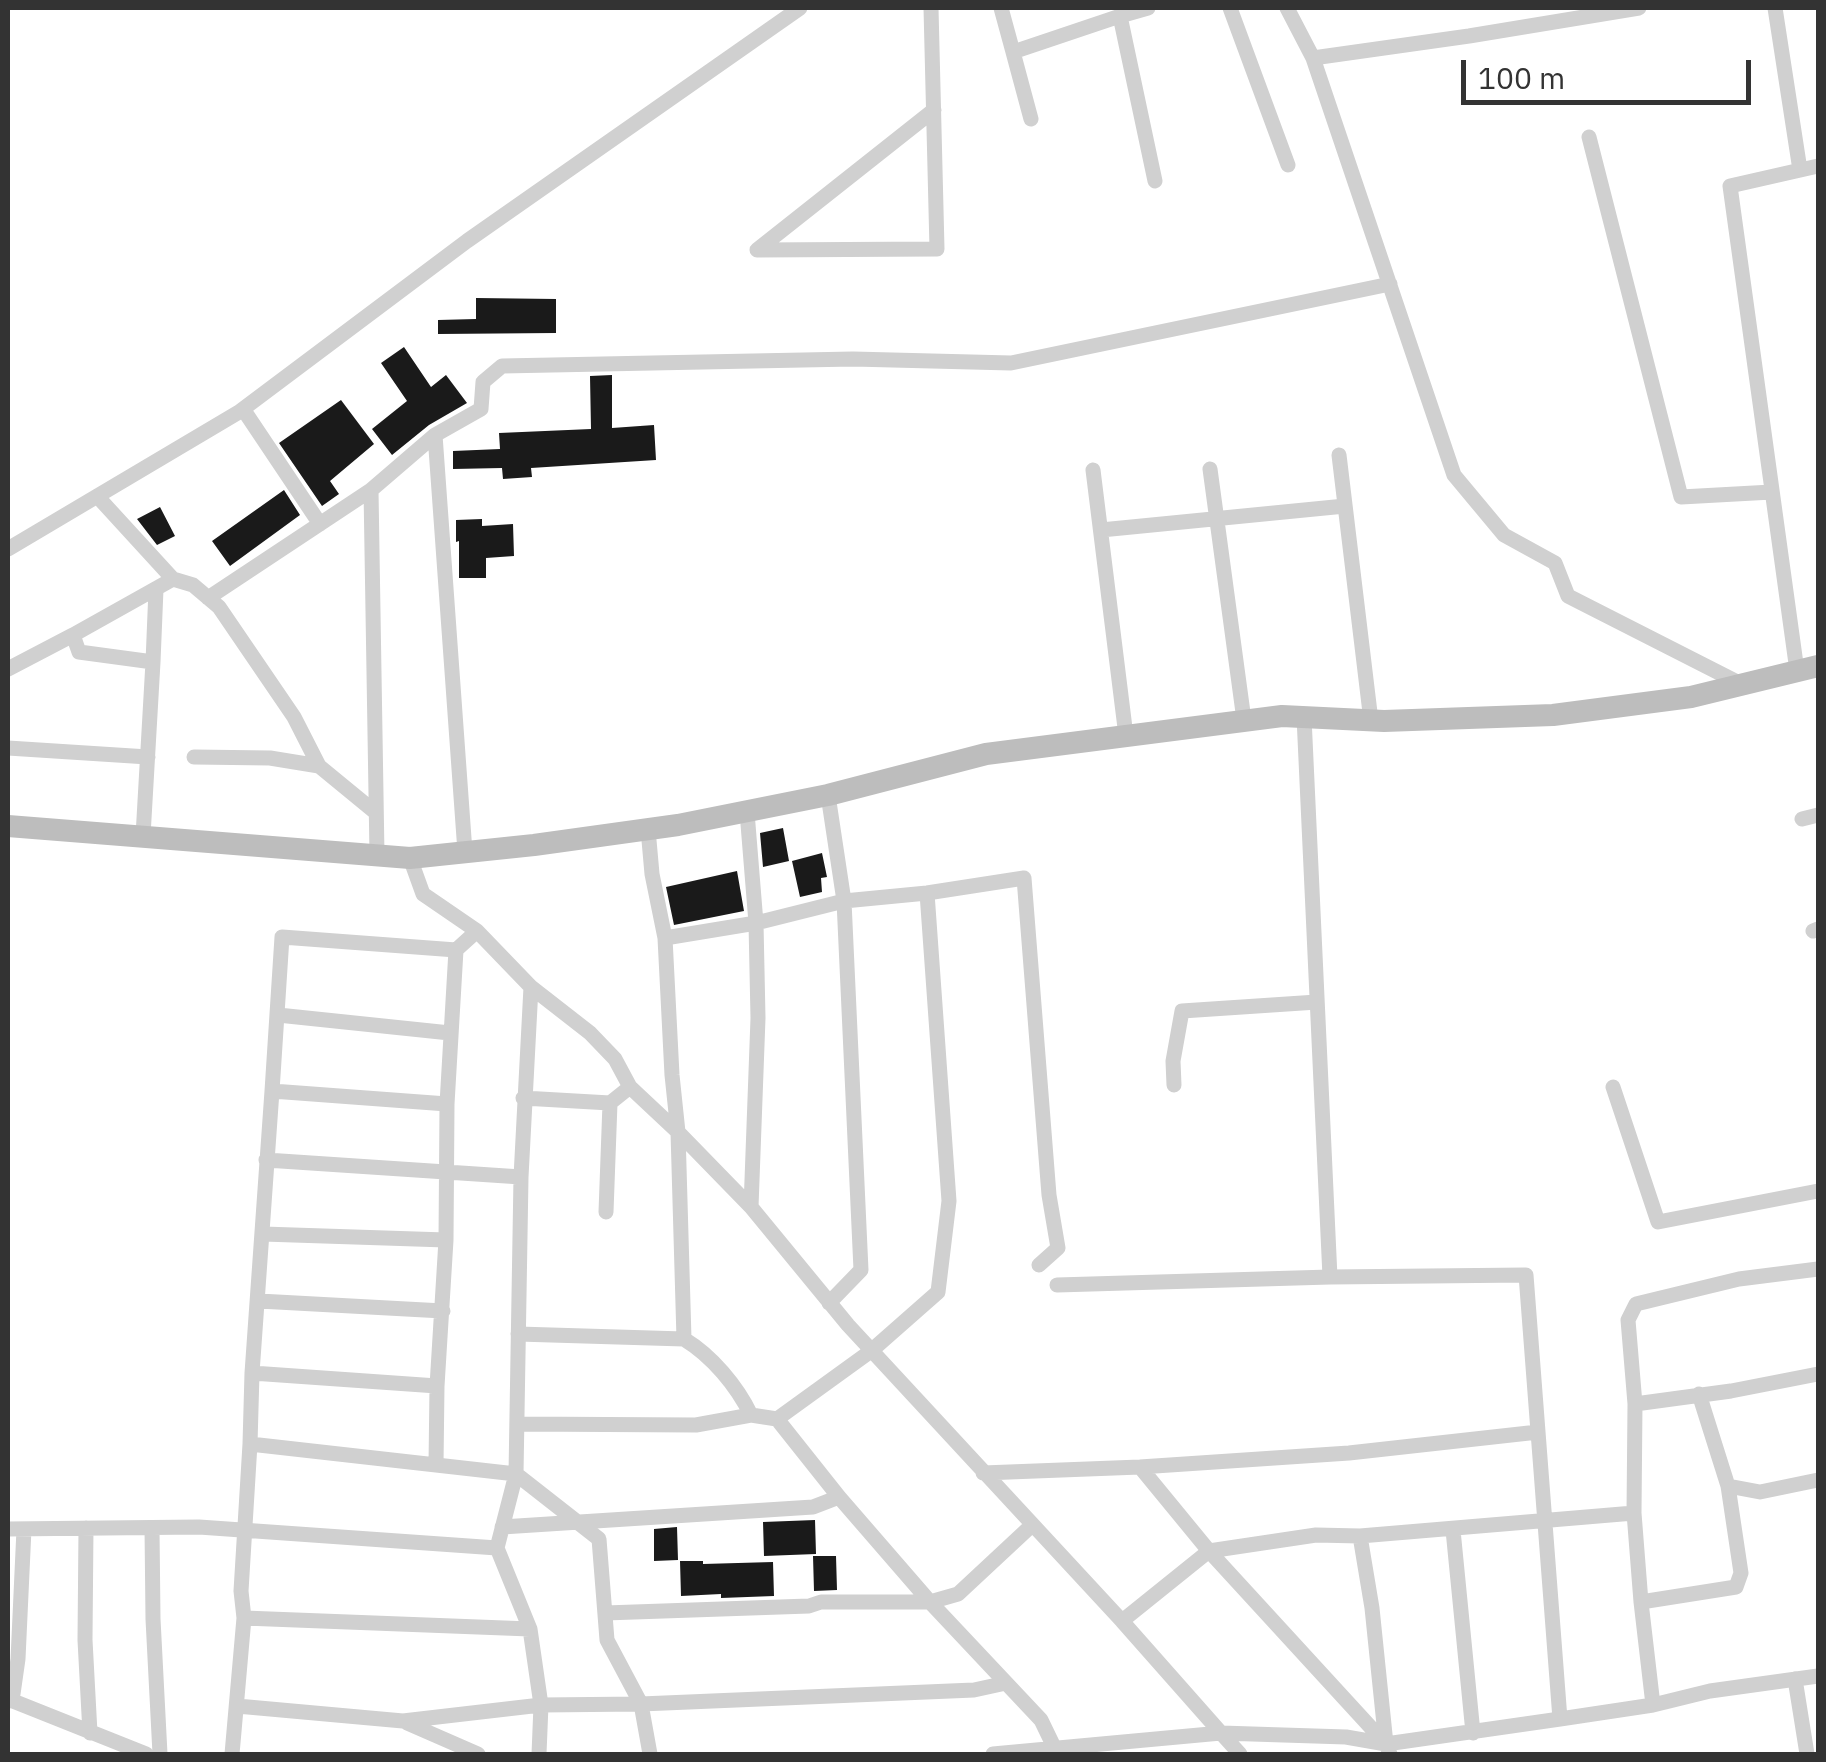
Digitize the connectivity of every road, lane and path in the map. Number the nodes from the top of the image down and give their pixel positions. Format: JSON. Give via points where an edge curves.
{"nodes":[{"id":1,"x":800,"y":8,"type":"edge"},
{"id":2,"x":932,"y":8,"type":"edge"},
{"id":3,"x":1002,"y":8,"type":"edge"},
{"id":4,"x":1148,"y":8,"type":"edge"},
{"id":5,"x":1230,"y":8,"type":"edge"},
{"id":6,"x":1286,"y":8,"type":"edge"},
{"id":7,"x":1639,"y":8,"type":"edge"},
{"id":8,"x":1774,"y":8,"type":"edge"},
{"id":9,"x":1120,"y":16,"type":"junction"},
{"id":10,"x":1013,"y":52,"type":"junction"},
{"id":11,"x":1313,"y":58,"type":"junction"},
{"id":12,"x":934,"y":110,"type":"junction"},
{"id":13,"x":1031,"y":119,"type":"dead end"},
{"id":14,"x":1589,"y":137,"type":"dead end"},
{"id":15,"x":1288,"y":165,"type":"dead end"},
{"id":16,"x":1818,"y":166,"type":"edge"},
{"id":17,"x":1800,"y":170,"type":"junction"},
{"id":18,"x":1155,"y":181,"type":"dead end"},
{"id":19,"x":1390,"y":284,"type":"junction"},
{"id":20,"x":244,"y":409,"type":"junction"},
{"id":21,"x":435,"y":434,"type":"junction"},
{"id":22,"x":1339,"y":455,"type":"dead end"},
{"id":23,"x":1210,"y":468,"type":"dead end"},
{"id":24,"x":1094,"y":470,"type":"dead end"},
{"id":25,"x":371,"y":490,"type":"junction"},
{"id":26,"x":1772,"y":492,"type":"junction"},
{"id":27,"x":97,"y":496,"type":"junction"},
{"id":28,"x":1345,"y":506,"type":"junction"},
{"id":29,"x":1217,"y":520,"type":"junction"},
{"id":30,"x":320,"y":524,"type":"junction"},
{"id":31,"x":1101,"y":530,"type":"junction"},
{"id":32,"x":8,"y":550,"type":"edge"},
{"id":33,"x":173,"y":579,"type":"junction"},
{"id":34,"x":156,"y":589,"type":"junction"},
{"id":35,"x":208,"y":598,"type":"junction"},
{"id":36,"x":73,"y":635,"type":"junction"},
{"id":37,"x":153,"y":662,"type":"junction"},
{"id":38,"x":1808,"y":669,"type":"edge"},
{"id":39,"x":8,"y":670,"type":"edge"},
{"id":40,"x":1742,"y":684,"type":"junction"},
{"id":41,"x":1304,"y":717,"type":"junction"},
{"id":42,"x":1244,"y":720,"type":"junction"},
{"id":43,"x":1371,"y":721,"type":"junction"},
{"id":44,"x":1126,"y":736,"type":"junction"},
{"id":45,"x":8,"y":748,"type":"edge"},
{"id":46,"x":148,"y":756,"type":"junction"},
{"id":47,"x":194,"y":757,"type":"dead end"},
{"id":48,"x":320,"y":766,"type":"junction"},
{"id":49,"x":828,"y":795,"type":"junction"},
{"id":50,"x":375,"y":812,"type":"junction"},
{"id":51,"x":747,"y":812,"type":"junction"},
{"id":52,"x":1818,"y":815,"type":"edge"},
{"id":53,"x":1802,"y":819,"type":"dead end"},
{"id":54,"x":8,"y":826,"type":"edge"},
{"id":55,"x":648,"y":830,"type":"junction"},
{"id":56,"x":144,"y":836,"type":"junction"},
{"id":57,"x":465,"y":852,"type":"junction"},
{"id":58,"x":377,"y":855,"type":"junction"},
{"id":59,"x":410,"y":858,"type":"junction"},
{"id":60,"x":927,"y":893,"type":"junction"},
{"id":61,"x":844,"y":902,"type":"junction"},
{"id":62,"x":756,"y":923,"type":"junction"},
{"id":63,"x":477,"y":931,"type":"junction"},
{"id":64,"x":666,"y":938,"type":"junction"},
{"id":65,"x":456,"y":950,"type":"junction"},
{"id":66,"x":531,"y":987,"type":"junction"},
{"id":67,"x":1317,"y":1002,"type":"junction"},
{"id":68,"x":278,"y":1016,"type":"junction"},
{"id":69,"x":450,"y":1033,"type":"junction"},
{"id":70,"x":1174,"y":1086,"type":"dead end"},
{"id":71,"x":630,"y":1087,"type":"junction"},
{"id":72,"x":1614,"y":1087,"type":"dead end"},
{"id":73,"x":272,"y":1091,"type":"junction"},
{"id":74,"x":523,"y":1098,"type":"junction"},
{"id":75,"x":610,"y":1103,"type":"junction"},
{"id":76,"x":447,"y":1104,"type":"junction"},
{"id":77,"x":678,"y":1132,"type":"junction"},
{"id":78,"x":266,"y":1160,"type":"junction"},
{"id":79,"x":447,"y":1172,"type":"junction"},
{"id":80,"x":520,"y":1177,"type":"junction"},
{"id":81,"x":1818,"y":1192,"type":"edge"},
{"id":82,"x":751,"y":1207,"type":"junction"},
{"id":83,"x":606,"y":1212,"type":"dead end"},
{"id":84,"x":264,"y":1234,"type":"junction"},
{"id":85,"x":446,"y":1240,"type":"junction"},
{"id":86,"x":1038,"y":1265,"type":"dead end"},
{"id":87,"x":1818,"y":1269,"type":"edge"},
{"id":88,"x":1330,"y":1277,"type":"junction"},
{"id":89,"x":1057,"y":1285,"type":"dead end"},
{"id":90,"x":259,"y":1300,"type":"junction"},
{"id":91,"x":830,"y":1303,"type":"junction"},
{"id":92,"x":443,"y":1311,"type":"junction"},
{"id":93,"x":518,"y":1334,"type":"junction"},
{"id":94,"x":684,"y":1339,"type":"junction"},
{"id":95,"x":872,"y":1351,"type":"junction"},
{"id":96,"x":252,"y":1374,"type":"junction"},
{"id":97,"x":1818,"y":1374,"type":"edge"},
{"id":98,"x":437,"y":1386,"type":"junction"},
{"id":99,"x":1700,"y":1394,"type":"junction"},
{"id":100,"x":1635,"y":1404,"type":"junction"},
{"id":101,"x":751,"y":1415,"type":"junction"},
{"id":102,"x":777,"y":1419,"type":"junction"},
{"id":103,"x":516,"y":1424,"type":"junction"},
{"id":104,"x":1538,"y":1432,"type":"junction"},
{"id":105,"x":250,"y":1444,"type":"junction"},
{"id":106,"x":436,"y":1465,"type":"junction"},
{"id":107,"x":1140,"y":1467,"type":"junction"},
{"id":108,"x":983,"y":1473,"type":"junction"},
{"id":109,"x":516,"y":1474,"type":"junction"},
{"id":110,"x":1818,"y":1480,"type":"edge"},
{"id":111,"x":1728,"y":1486,"type":"junction"},
{"id":112,"x":839,"y":1497,"type":"junction"},
{"id":113,"x":1634,"y":1513,"type":"junction"},
{"id":114,"x":577,"y":1522,"type":"junction"},
{"id":115,"x":1545,"y":1522,"type":"junction"},
{"id":116,"x":1031,"y":1526,"type":"junction"},
{"id":117,"x":502,"y":1527,"type":"junction"},
{"id":118,"x":86,"y":1528,"type":"junction"},
{"id":119,"x":152,"y":1528,"type":"junction"},
{"id":120,"x":16,"y":1529,"type":"edge"},
{"id":121,"x":244,"y":1530,"type":"junction"},
{"id":122,"x":1453,"y":1530,"type":"junction"},
{"id":123,"x":1360,"y":1536,"type":"junction"},
{"id":124,"x":497,"y":1548,"type":"junction"},
{"id":125,"x":1209,"y":1551,"type":"junction"},
{"id":126,"x":930,"y":1602,"type":"junction"},
{"id":127,"x":1641,"y":1602,"type":"junction"},
{"id":128,"x":604,"y":1613,"type":"junction"},
{"id":129,"x":244,"y":1618,"type":"junction"},
{"id":130,"x":1122,"y":1621,"type":"junction"},
{"id":131,"x":530,"y":1629,"type":"junction"},
{"id":132,"x":1818,"y":1676,"type":"edge"},
{"id":133,"x":1795,"y":1679,"type":"junction"},
{"id":134,"x":1006,"y":1683,"type":"junction"},
{"id":135,"x":10,"y":1700,"type":"edge"},
{"id":136,"x":642,"y":1704,"type":"junction"},
{"id":137,"x":541,"y":1705,"type":"junction"},
{"id":138,"x":1653,"y":1705,"type":"junction"},
{"id":139,"x":238,"y":1706,"type":"junction"},
{"id":140,"x":1560,"y":1720,"type":"junction"},
{"id":141,"x":403,"y":1721,"type":"junction"},
{"id":142,"x":90,"y":1733,"type":"junction"},
{"id":143,"x":1473,"y":1733,"type":"junction"},
{"id":144,"x":1220,"y":1734,"type":"junction"},
{"id":145,"x":1054,"y":1749,"type":"junction"},
{"id":146,"x":1388,"y":1749,"type":"edge"},
{"id":147,"x":146,"y":1754,"type":"edge"},
{"id":148,"x":160,"y":1754,"type":"edge"},
{"id":149,"x":232,"y":1754,"type":"edge"},
{"id":150,"x":478,"y":1754,"type":"edge"},
{"id":151,"x":540,"y":1754,"type":"edge"},
{"id":152,"x":650,"y":1754,"type":"edge"},
{"id":153,"x":992,"y":1754,"type":"edge"},
{"id":154,"x":1240,"y":1754,"type":"edge"},
{"id":155,"x":1807,"y":1754,"type":"edge"}],
"edges":[{"from":1,"to":20,"type":"street","via":[[467,241]]},
{"from":2,"to":12,"type":"street"},
{"from":3,"to":10,"type":"street"},
{"from":4,"to":9,"type":"street"},
{"from":5,"to":15,"type":"street"},
{"from":6,"to":11,"type":"street"},
{"from":7,"to":11,"type":"street"},
{"from":8,"to":17,"type":"street"},
{"from":9,"to":10,"type":"street"},
{"from":9,"to":18,"type":"street"},
{"from":10,"to":13,"type":"street"},
{"from":11,"to":19,"type":"street"},
{"from":12,"to":12,"type":"street","via":[[937,249],[756,250],[830,192]]},
{"from":14,"to":26,"type":"street","via":[[1681,497]]},
{"from":16,"to":17,"type":"street"},
{"from":17,"to":26,"type":"street","via":[[1730,186]]},
{"from":19,"to":21,"type":"street","via":[[1011,363],[502,366],[483,382],[481,409]]},
{"from":19,"to":40,"type":"street","via":[[1454,474],[1504,535],[1556,563],[1568,596]]},
{"from":20,"to":27,"type":"street"},
{"from":20,"to":30,"type":"street"},
{"from":21,"to":25,"type":"street"},
{"from":21,"to":57,"type":"street"},
{"from":22,"to":28,"type":"street"},
{"from":23,"to":29,"type":"street"},
{"from":24,"to":31,"type":"street"},
{"from":25,"to":30,"type":"street"},
{"from":25,"to":50,"type":"street"},
{"from":26,"to":38,"type":"street"},
{"from":27,"to":32,"type":"street"},
{"from":27,"to":33,"type":"street"},
{"from":28,"to":29,"type":"street"},
{"from":28,"to":43,"type":"street"},
{"from":29,"to":31,"type":"street"},
{"from":29,"to":42,"type":"street"},
{"from":30,"to":35,"type":"street"},
{"from":31,"to":44,"type":"street"},
{"from":33,"to":34,"type":"street"},
{"from":33,"to":35,"type":"street"},
{"from":34,"to":36,"type":"street"},
{"from":34,"to":37,"type":"street"},
{"from":35,"to":48,"type":"street","via":[[294,717]]},
{"from":36,"to":37,"type":"street","via":[[79,652]]},
{"from":36,"to":39,"type":"street"},
{"from":37,"to":46,"type":"street"},
{"from":38,"to":40,"type":"street"},
{"from":40,"to":43,"type":"street","via":[[1553,715]]},
{"from":41,"to":42,"type":"street"},
{"from":41,"to":43,"type":"street"},
{"from":41,"to":67,"type":"street"},
{"from":42,"to":44,"type":"street"},
{"from":44,"to":49,"type":"street","via":[[986,754]]},
{"from":45,"to":46,"type":"street"},
{"from":46,"to":56,"type":"street"},
{"from":47,"to":48,"type":"street"},
{"from":48,"to":50,"type":"street"},
{"from":49,"to":51,"type":"street"},
{"from":49,"to":61,"type":"street"},
{"from":50,"to":58,"type":"street"},
{"from":51,"to":55,"type":"street"},
{"from":51,"to":62,"type":"street"},
{"from":52,"to":53,"type":"street"},
{"from":54,"to":56,"type":"street"},
{"from":55,"to":57,"type":"street"},
{"from":55,"to":64,"type":"street"},
{"from":56,"to":58,"type":"street"},
{"from":57,"to":59,"type":"street"},
{"from":58,"to":59,"type":"street"},
{"from":59,"to":63,"type":"street","via":[[423,894]]},
{"from":60,"to":61,"type":"street"},
{"from":60,"to":86,"type":"street","via":[[1024,878],[1058,1248]]},
{"from":60,"to":95,"type":"street","via":[[950,1201],[938,1292]]},
{"from":61,"to":62,"type":"street"},
{"from":61,"to":91,"type":"street","via":[[861,1270]]},
{"from":62,"to":64,"type":"street"},
{"from":62,"to":82,"type":"street"},
{"from":63,"to":65,"type":"street"},
{"from":63,"to":66,"type":"street"},
{"from":64,"to":77,"type":"street"},
{"from":65,"to":68,"type":"street","via":[[282,937]]},
{"from":65,"to":69,"type":"street"},
{"from":66,"to":71,"type":"street","via":[[615,1058]]},
{"from":66,"to":74,"type":"street"},
{"from":67,"to":70,"type":"street","via":[[1182,1011]]},
{"from":67,"to":88,"type":"street"},
{"from":68,"to":69,"type":"street"},
{"from":68,"to":73,"type":"street"},
{"from":69,"to":76,"type":"street"},
{"from":71,"to":75,"type":"street"},
{"from":71,"to":77,"type":"street"},
{"from":72,"to":81,"type":"street","via":[[1658,1222]]},
{"from":73,"to":76,"type":"street"},
{"from":73,"to":78,"type":"street"},
{"from":74,"to":75,"type":"street"},
{"from":74,"to":80,"type":"street"},
{"from":75,"to":83,"type":"street"},
{"from":76,"to":79,"type":"street"},
{"from":77,"to":82,"type":"street"},
{"from":77,"to":94,"type":"street"},
{"from":78,"to":79,"type":"street"},
{"from":78,"to":84,"type":"street"},
{"from":79,"to":80,"type":"street"},
{"from":79,"to":85,"type":"street"},
{"from":80,"to":93,"type":"street"},
{"from":82,"to":91,"type":"street"},
{"from":84,"to":85,"type":"street"},
{"from":84,"to":90,"type":"street"},
{"from":85,"to":92,"type":"street"},
{"from":87,"to":100,"type":"street","via":[[1739,1279],[1636,1304],[1628,1320]]},
{"from":88,"to":89,"type":"street"},
{"from":88,"to":104,"type":"street","via":[[1526,1275]]},
{"from":90,"to":92,"type":"street"},
{"from":90,"to":96,"type":"street"},
{"from":91,"to":95,"type":"street"},
{"from":92,"to":98,"type":"street"},
{"from":93,"to":94,"type":"street"},
{"from":93,"to":103,"type":"street"},
{"from":94,"to":101,"type":"street","via":[[742,1396]]},
{"from":95,"to":102,"type":"street"},
{"from":95,"to":108,"type":"street"},
{"from":96,"to":98,"type":"street"},
{"from":96,"to":105,"type":"street"},
{"from":97,"to":99,"type":"street"},
{"from":98,"to":106,"type":"street"},
{"from":99,"to":100,"type":"street"},
{"from":99,"to":111,"type":"street"},
{"from":100,"to":113,"type":"street"},
{"from":101,"to":102,"type":"street"},
{"from":101,"to":103,"type":"street","via":[[696,1425]]},
{"from":102,"to":112,"type":"street"},
{"from":103,"to":109,"type":"street"},
{"from":104,"to":107,"type":"street"},
{"from":104,"to":115,"type":"street"},
{"from":105,"to":106,"type":"street"},
{"from":105,"to":121,"type":"street"},
{"from":106,"to":109,"type":"street"},
{"from":107,"to":108,"type":"street"},
{"from":107,"to":125,"type":"street"},
{"from":108,"to":116,"type":"street"},
{"from":109,"to":114,"type":"street"},
{"from":109,"to":117,"type":"street"},
{"from":110,"to":111,"type":"street","via":[[1760,1492]]},
{"from":111,"to":127,"type":"street","via":[[1741,1574],[1736,1586]]},
{"from":112,"to":114,"type":"street","via":[[813,1507]]},
{"from":112,"to":126,"type":"street"},
{"from":113,"to":115,"type":"street"},
{"from":113,"to":127,"type":"street"},
{"from":114,"to":117,"type":"street"},
{"from":114,"to":128,"type":"street","via":[[599,1539]]},
{"from":115,"to":122,"type":"street"},
{"from":115,"to":140,"type":"street"},
{"from":116,"to":126,"type":"street","via":[[958,1594]]},
{"from":116,"to":130,"type":"street"},
{"from":117,"to":124,"type":"street"},
{"from":118,"to":119,"type":"street"},
{"from":118,"to":120,"type":"street"},
{"from":118,"to":142,"type":"street"},
{"from":119,"to":121,"type":"street"},
{"from":119,"to":148,"type":"street"},
{"from":120,"to":135,"type":"street","via":[[18,1659]]},
{"from":121,"to":124,"type":"street"},
{"from":121,"to":129,"type":"street"},
{"from":122,"to":123,"type":"street"},
{"from":122,"to":143,"type":"street"},
{"from":123,"to":125,"type":"street","via":[[1316,1535]]},
{"from":123,"to":146,"type":"street"},
{"from":124,"to":131,"type":"street"},
{"from":125,"to":130,"type":"street"},
{"from":125,"to":146,"type":"street"},
{"from":126,"to":128,"type":"street"},
{"from":126,"to":134,"type":"street"},
{"from":127,"to":138,"type":"street"},
{"from":128,"to":136,"type":"street","via":[[606,1640]]},
{"from":129,"to":131,"type":"street"},
{"from":129,"to":139,"type":"street"},
{"from":130,"to":144,"type":"street"},
{"from":131,"to":137,"type":"street"},
{"from":132,"to":133,"type":"street"},
{"from":133,"to":138,"type":"street"},
{"from":133,"to":155,"type":"street"},
{"from":134,"to":136,"type":"street","via":[[974,1690]]},
{"from":134,"to":145,"type":"street","via":[[1040,1720]]},
{"from":135,"to":142,"type":"street"},
{"from":136,"to":137,"type":"street"},
{"from":136,"to":152,"type":"street"},
{"from":137,"to":141,"type":"street"},
{"from":137,"to":151,"type":"street"},
{"from":138,"to":140,"type":"street"},
{"from":139,"to":141,"type":"street"},
{"from":139,"to":149,"type":"street"},
{"from":140,"to":143,"type":"street"},
{"from":141,"to":150,"type":"street"},
{"from":142,"to":147,"type":"street"},
{"from":143,"to":146,"type":"street"},
{"from":144,"to":145,"type":"street"},
{"from":144,"to":146,"type":"street","via":[[1346,1737]]},
{"from":144,"to":154,"type":"street"},
{"from":145,"to":153,"type":"street"}]}
